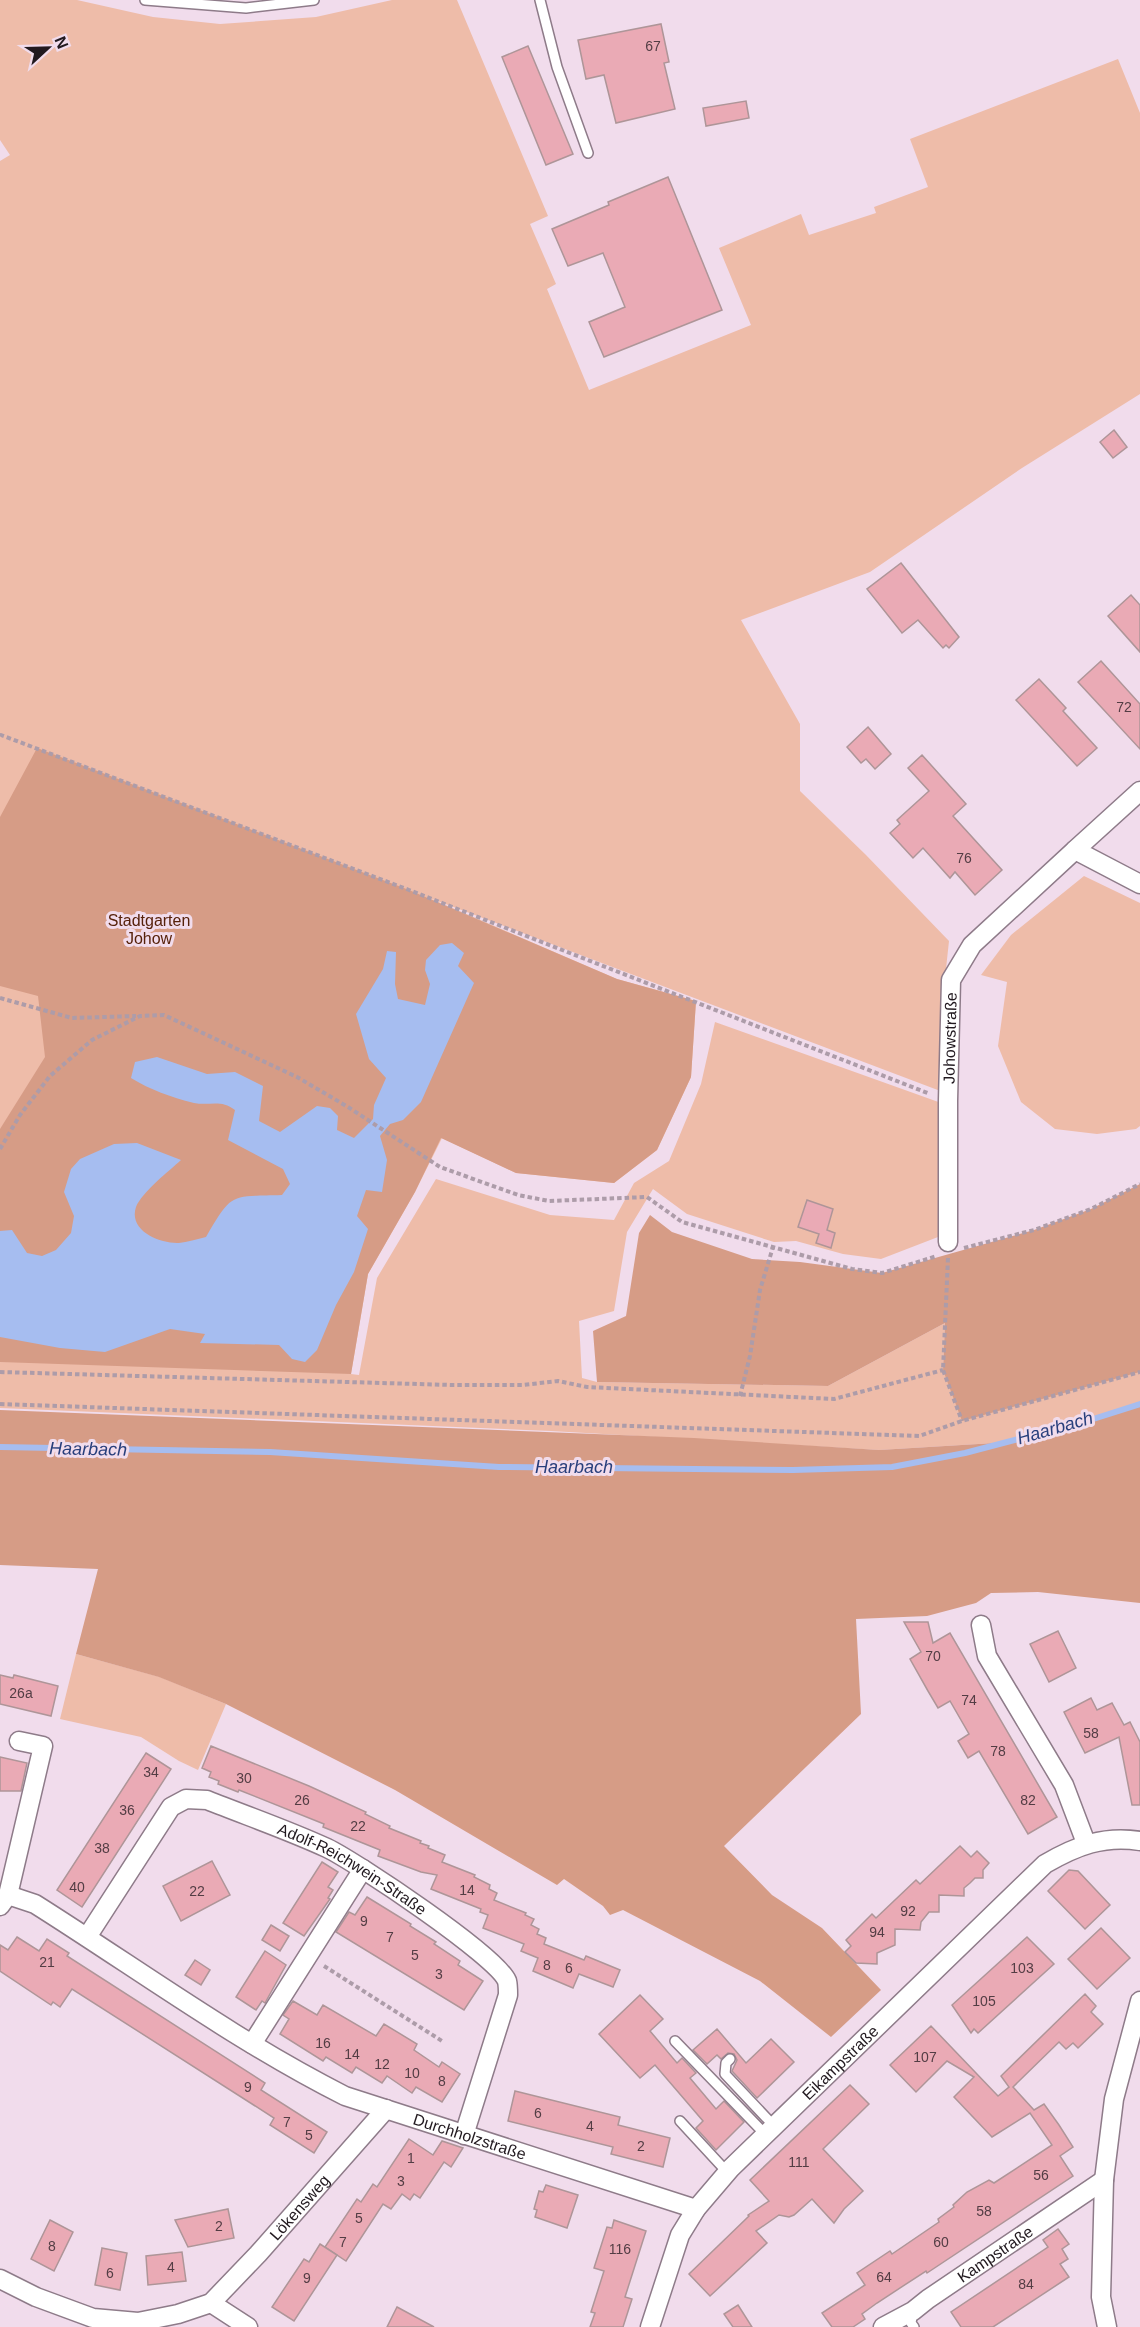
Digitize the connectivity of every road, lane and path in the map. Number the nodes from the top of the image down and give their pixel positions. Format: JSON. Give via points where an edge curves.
{"nodes":[{"id":1,"x":145,"y":0,"type":"edge"},
{"id":2,"x":314,"y":0,"type":"edge"},
{"id":3,"x":540,"y":0,"type":"edge"},
{"id":4,"x":588,"y":153,"type":"dead end"},
{"id":5,"x":0,"y":735,"type":"edge"},
{"id":6,"x":1140,"y":791,"type":"edge"},
{"id":7,"x":1076,"y":850,"type":"junction"},
{"id":8,"x":1140,"y":884,"type":"edge"},
{"id":9,"x":0,"y":998,"type":"edge"},
{"id":10,"x":140,"y":1016,"type":"junction"},
{"id":11,"x":948,"y":1101,"type":"junction"},
{"id":12,"x":0,"y":1149,"type":"edge"},
{"id":13,"x":1140,"y":1184,"type":"edge"},
{"id":14,"x":773,"y":1247,"type":"junction"},
{"id":15,"x":948,"y":1248,"type":"junction"},
{"id":16,"x":943,"y":1370,"type":"junction"},
{"id":17,"x":0,"y":1372,"type":"edge"},
{"id":18,"x":1140,"y":1372,"type":"edge"},
{"id":19,"x":740,"y":1396,"type":"junction"},
{"id":20,"x":0,"y":1404,"type":"edge"},
{"id":21,"x":962,"y":1421,"type":"junction"},
{"id":22,"x":981,"y":1625,"type":"dead end"},
{"id":23,"x":19,"y":1741,"type":"dead end"},
{"id":24,"x":1140,"y":1841,"type":"edge"},
{"id":25,"x":1086,"y":1843,"type":"junction"},
{"id":26,"x":363,"y":1869,"type":"junction"},
{"id":27,"x":4,"y":1901,"type":"edge"},
{"id":28,"x":87,"y":1937,"type":"junction"},
{"id":29,"x":308,"y":1956,"type":"junction"},
{"id":30,"x":1140,"y":2001,"type":"edge"},
{"id":31,"x":675,"y":2041,"type":"dead end"},
{"id":32,"x":442,"y":2042,"type":"dead end"},
{"id":33,"x":252,"y":2044,"type":"junction"},
{"id":34,"x":730,"y":2059,"type":"dead end"},
{"id":35,"x":386,"y":2109,"type":"junction"},
{"id":36,"x":680,"y":2121,"type":"dead end"},
{"id":37,"x":770,"y":2130,"type":"junction"},
{"id":38,"x":464,"y":2135,"type":"junction"},
{"id":39,"x":727,"y":2172,"type":"junction"},
{"id":40,"x":1104,"y":2180,"type":"junction"},
{"id":41,"x":696,"y":2209,"type":"junction"},
{"id":42,"x":0,"y":2279,"type":"edge"},
{"id":43,"x":211,"y":2303,"type":"junction"},
{"id":44,"x":913,"y":2319,"type":"edge"},
{"id":45,"x":248,"y":2327,"type":"edge"},
{"id":46,"x":650,"y":2327,"type":"edge"},
{"id":47,"x":883,"y":2327,"type":"edge"},
{"id":48,"x":1107,"y":2327,"type":"edge"}],
"edges":[{"from":1,"to":2,"type":"lane","via":[[246,8]]},
{"from":3,"to":4,"type":"lane","via":[[557,67]]},
{"from":5,"to":11,"type":"path"},
{"from":6,"to":7,"type":"street","name":"Johowstraße"},
{"from":7,"to":8,"type":"street"},
{"from":7,"to":11,"type":"street","name":"Johowstraße","via":[[972,945],[951,980]]},
{"from":9,"to":10,"type":"path","via":[[72,1018]]},
{"from":10,"to":12,"type":"path","via":[[92,1040],[50,1076],[20,1114]]},
{"from":10,"to":14,"type":"path","via":[[164,1015],[297,1077],[440,1167],[518,1195],[549,1200],[647,1197],[682,1222]]},
{"from":11,"to":15,"type":"street","name":"Johowstraße"},
{"from":13,"to":15,"type":"path","via":[[1091,1209],[1034,1230]]},
{"from":14,"to":15,"type":"path","via":[[852,1269],[882,1273]]},
{"from":14,"to":19,"type":"path","via":[[760,1290]]},
{"from":15,"to":16,"type":"path"},
{"from":16,"to":19,"type":"path","via":[[834,1399]]},
{"from":16,"to":21,"type":"path"},
{"from":17,"to":19,"type":"path","via":[[452,1385],[558,1381],[587,1387]]},
{"from":18,"to":21,"type":"path"},
{"from":20,"to":21,"type":"path","via":[[919,1436]]},
{"from":22,"to":25,"type":"street","via":[[987,1656],[1064,1785]]},
{"from":23,"to":27,"type":"street","name":"Durchholzstraße","via":[[43,1746]]},
{"from":24,"to":25,"type":"street","name":"Eikampstraße","via":[[1124,1838]]},
{"from":25,"to":37,"type":"street","name":"Eikampstraße","via":[[1045,1864]]},
{"from":26,"to":28,"type":"street","name":"Adolf-Reichwein-Straße","via":[[328,1849],[207,1800],[186,1799],[171,1807]]},
{"from":26,"to":29,"type":"street"},
{"from":26,"to":38,"type":"street","name":"Adolf-Reichwein-Straße","via":[[443,1923],[507,1981],[508,1995]]},
{"from":27,"to":28,"type":"street","name":"Durchholzstraße","via":[[35,1904]]},
{"from":28,"to":33,"type":"street","name":"Durchholzstraße"},
{"from":29,"to":32,"type":"path"},
{"from":29,"to":33,"type":"street"},
{"from":30,"to":40,"type":"street","via":[[1114,2099]]},
{"from":31,"to":37,"type":"lane"},
{"from":33,"to":35,"type":"street","name":"Durchholzstraße","via":[[345,2096]]},
{"from":34,"to":37,"type":"lane","via":[[725,2074]]},
{"from":35,"to":38,"type":"street","name":"Durchholzstraße"},
{"from":35,"to":43,"type":"street","name":"Lökensweg"},
{"from":36,"to":39,"type":"lane"},
{"from":37,"to":39,"type":"street","name":"Eikampstraße"},
{"from":38,"to":41,"type":"street","name":"Durchholzstraße"},
{"from":39,"to":41,"type":"street","name":"Eikampstraße"},
{"from":40,"to":44,"type":"street","name":"Kampstraße","via":[[928,2299]]},
{"from":40,"to":48,"type":"street","via":[[1101,2297]]},
{"from":41,"to":46,"type":"street","name":"Eikampstraße","via":[[680,2235]]},
{"from":42,"to":43,"type":"street","name":"Lökensweg","via":[[93,2318],[138,2322]]},
{"from":43,"to":45,"type":"street"},
{"from":44,"to":47,"type":"street","name":"Kampstraße"}]}
